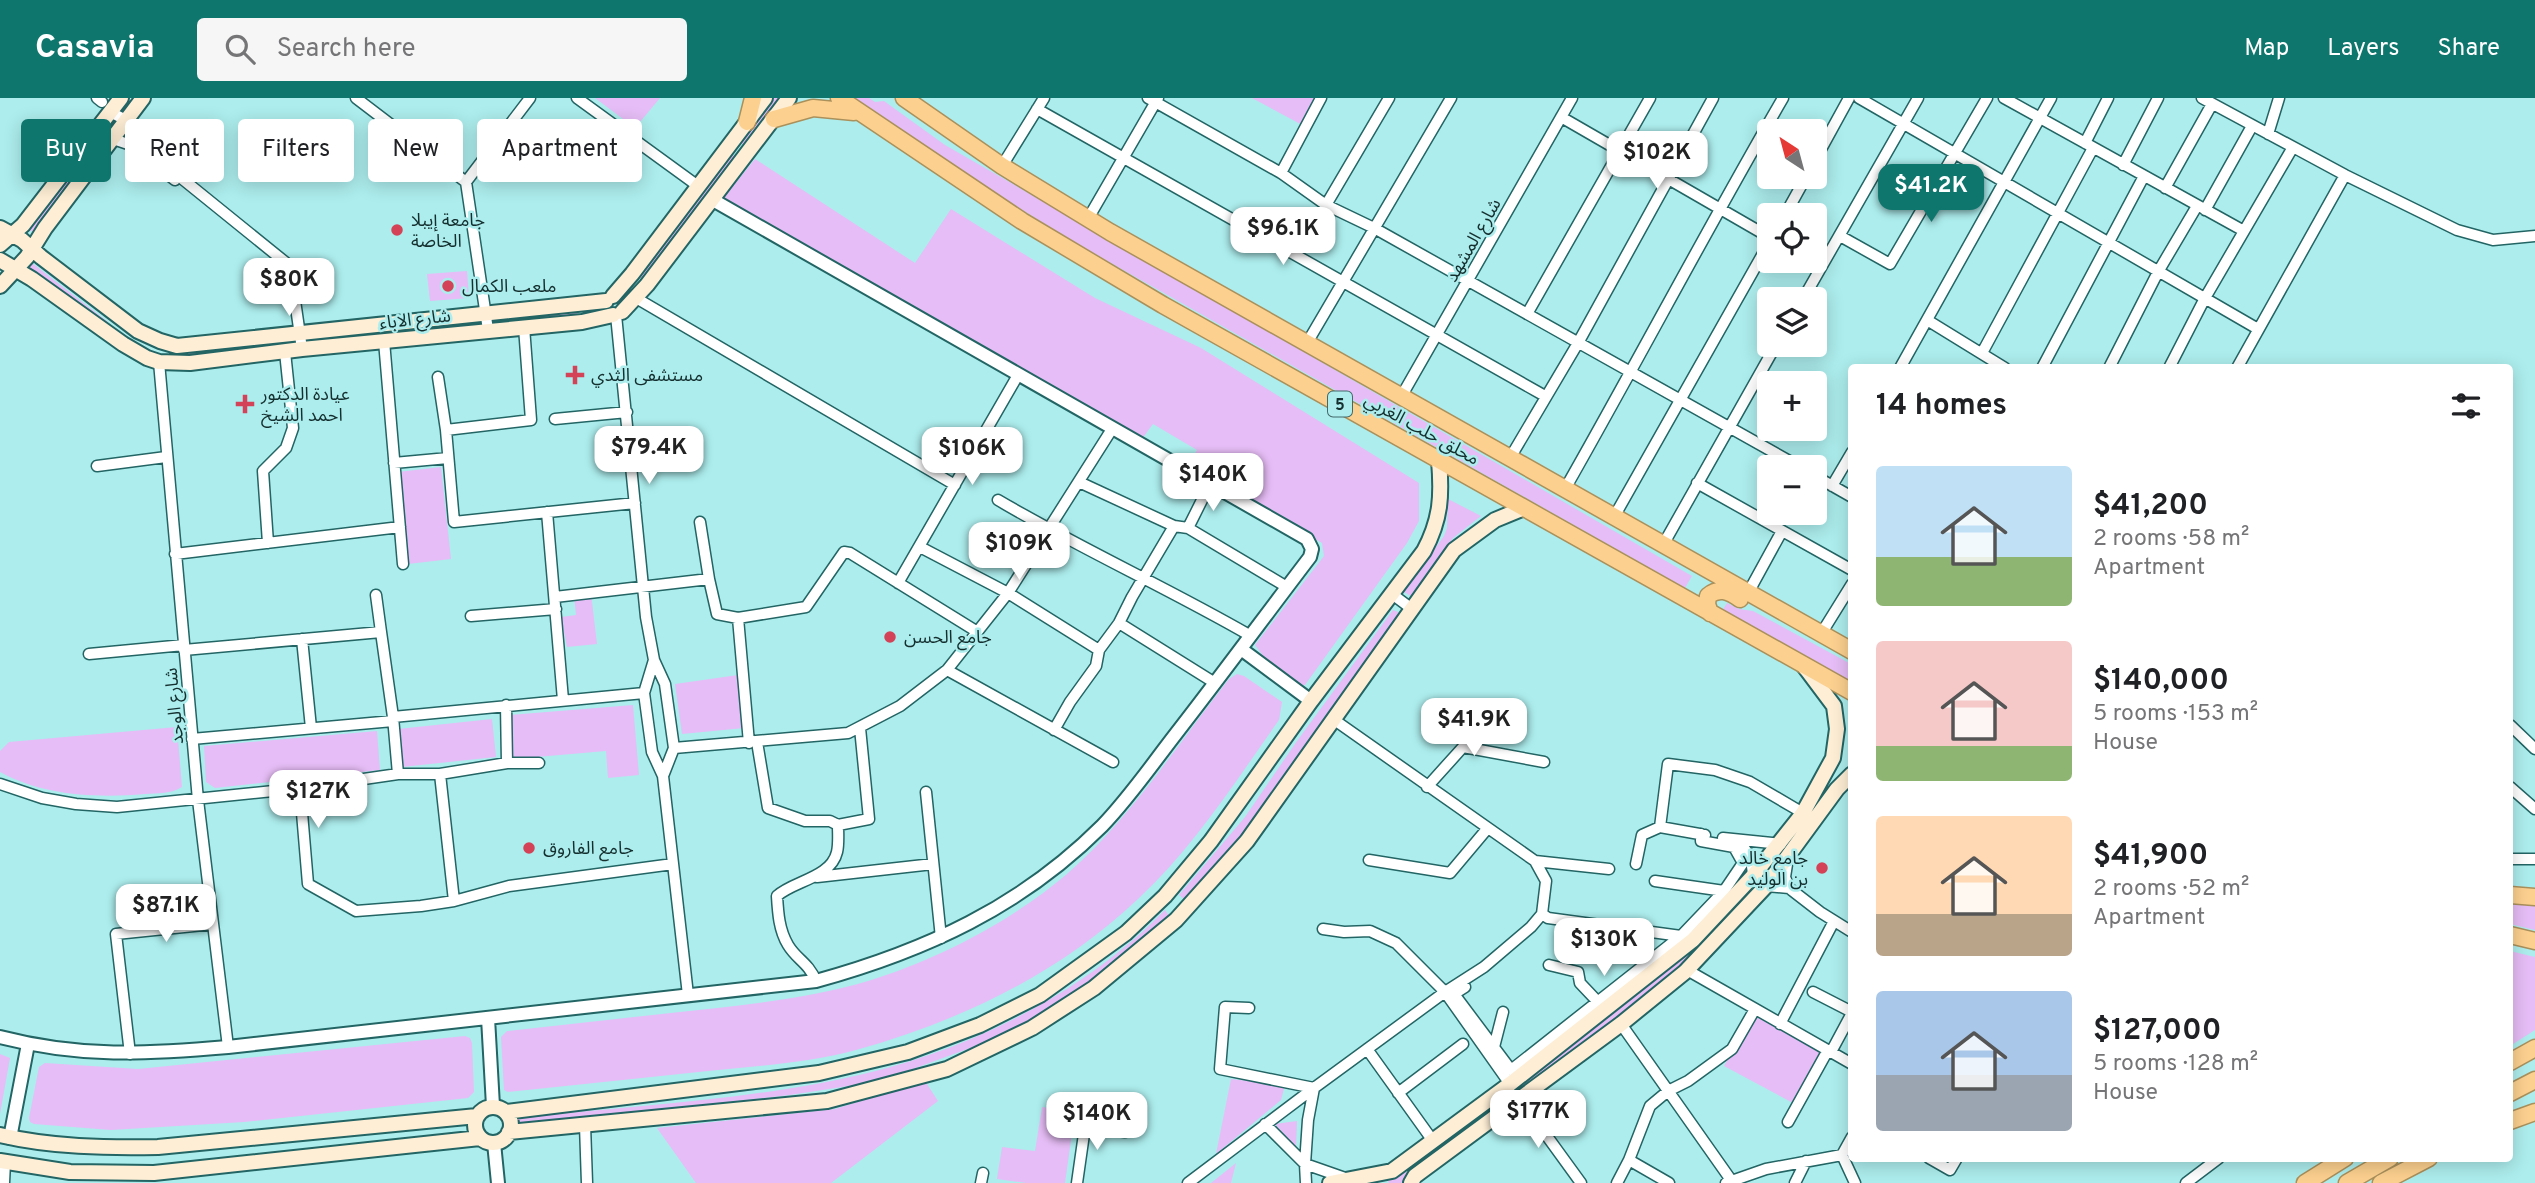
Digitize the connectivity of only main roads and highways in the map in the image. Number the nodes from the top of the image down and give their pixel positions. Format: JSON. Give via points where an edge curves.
{"nodes":[{"id":1,"x":121,"y":98,"type":"edge"},
{"id":2,"x":143,"y":98,"type":"edge"},
{"id":3,"x":753,"y":98,"type":"edge"},
{"id":4,"x":765,"y":98,"type":"edge"},
{"id":5,"x":789,"y":98,"type":"edge"},
{"id":6,"x":839,"y":98,"type":"edge"},
{"id":7,"x":904,"y":98,"type":"edge"},
{"id":8,"x":103,"y":104,"type":"edge"},
{"id":9,"x":866,"y":116,"type":"junction"},
{"id":10,"x":774,"y":118,"type":"junction"},
{"id":11,"x":747,"y":122,"type":"junction"},
{"id":12,"x":732,"y":142,"type":"junction"},
{"id":13,"x":748,"y":153,"type":"junction"},
{"id":14,"x":3,"y":236,"type":"edge"},
{"id":15,"x":32,"y":249,"type":"junction"},
{"id":16,"x":0,"y":260,"type":"edge"},
{"id":17,"x":15,"y":270,"type":"junction"},
{"id":18,"x":632,"y":274,"type":"junction"},
{"id":19,"x":647,"y":285,"type":"junction"},
{"id":20,"x":0,"y":286,"type":"edge"},
{"id":21,"x":609,"y":298,"type":"junction"},
{"id":22,"x":578,"y":304,"type":"junction"},
{"id":23,"x":617,"y":314,"type":"junction"},
{"id":24,"x":582,"y":322,"type":"junction"},
{"id":25,"x":301,"y":342,"type":"junction"},
{"id":26,"x":177,"y":346,"type":"junction"},
{"id":27,"x":176,"y":364,"type":"junction"},
{"id":28,"x":1439,"y":460,"type":"junction"},
{"id":29,"x":1524,"y":508,"type":"junction"},
{"id":30,"x":1779,"y":610,"type":"junction"},
{"id":31,"x":1710,"y":613,"type":"junction"},
{"id":32,"x":1848,"y":649,"type":"edge"},
{"id":33,"x":1803,"y":665,"type":"junction"},
{"id":34,"x":1848,"y":690,"type":"edge"},
{"id":35,"x":1848,"y":778,"type":"edge"},
{"id":36,"x":1785,"y":847,"type":"junction"},
{"id":37,"x":2513,"y":895,"type":"edge"},
{"id":38,"x":1165,"y":896,"type":"junction"},
{"id":39,"x":2535,"y":897,"type":"edge"},
{"id":40,"x":1183,"y":912,"type":"junction"},
{"id":41,"x":2513,"y":936,"type":"edge"},
{"id":42,"x":2535,"y":941,"type":"edge"},
{"id":43,"x":2535,"y":1048,"type":"edge"},
{"id":44,"x":2513,"y":1060,"type":"edge"},
{"id":45,"x":2535,"y":1080,"type":"edge"},
{"id":46,"x":2513,"y":1091,"type":"edge"},
{"id":47,"x":499,"y":1109,"type":"junction"},
{"id":48,"x":2535,"y":1112,"type":"edge"},
{"id":49,"x":477,"y":1116,"type":"junction"},
{"id":50,"x":2513,"y":1120,"type":"edge"},
{"id":51,"x":509,"y":1132,"type":"junction"},
{"id":52,"x":5,"y":1137,"type":"edge"},
{"id":53,"x":487,"y":1140,"type":"junction"},
{"id":54,"x":3,"y":1161,"type":"edge"},
{"id":55,"x":2339,"y":1162,"type":"edge"},
{"id":56,"x":2383,"y":1162,"type":"edge"},
{"id":57,"x":2421,"y":1162,"type":"edge"},
{"id":58,"x":1346,"y":1178,"type":"junction"},
{"id":59,"x":1330,"y":1183,"type":"edge"},
{"id":60,"x":1369,"y":1183,"type":"edge"},
{"id":61,"x":1410,"y":1183,"type":"edge"},
{"id":62,"x":2305,"y":1183,"type":"edge"},
{"id":63,"x":2347,"y":1183,"type":"edge"},
{"id":64,"x":2381,"y":1183,"type":"edge"}],
"edges":[{"from":1,"to":8,"type":"main road"},
{"from":2,"to":15,"type":"main road"},
{"from":3,"to":11,"type":"highway"},
{"from":4,"to":11,"type":"main road"},
{"from":5,"to":10,"type":"main road"},
{"from":6,"to":9,"type":"highway","name":"محلق حلب الغربي","number":"5"},
{"from":7,"to":30,"type":"highway","name":"محلق حلب الغربي","number":"5","via":[[1002,166],[1110,232]]},
{"from":8,"to":14,"type":"main road","via":[[97,130],[23,225]]},
{"from":9,"to":10,"type":"highway","via":[[826,108]]},
{"from":9,"to":28,"type":"highway","name":"محلق حلب الغربي","number":"5","via":[[1052,239]]},
{"from":10,"to":13,"type":"main road"},
{"from":11,"to":12,"type":"main road"},
{"from":12,"to":13,"type":"main road"},
{"from":12,"to":18,"type":"main road"},
{"from":13,"to":19,"type":"main road"},
{"from":14,"to":15,"type":"main road","name":"شارع الاباء","via":[[22,240]]},
{"from":15,"to":17,"type":"main road"},
{"from":15,"to":26,"type":"main road","name":"شارع الاباء","via":[[138,331]]},
{"from":16,"to":17,"type":"main road","name":"شارع الاباء"},
{"from":17,"to":20,"type":"main road"},
{"from":17,"to":27,"type":"main road","name":"شارع الاباء","via":[[123,344],[147,358]]},
{"from":18,"to":19,"type":"main road","via":[[635,282]]},
{"from":18,"to":21,"type":"main road"},
{"from":19,"to":23,"type":"main road"},
{"from":21,"to":22,"type":"main road","name":"شارع الاباء"},
{"from":21,"to":23,"type":"main road","via":[[620,297],[624,302]]},
{"from":22,"to":24,"type":"main road","via":[[583,310]]},
{"from":22,"to":25,"type":"main road","name":"شارع الاباء","via":[[485,313]]},
{"from":23,"to":24,"type":"main road","name":"شارع الاباء"},
{"from":24,"to":25,"type":"main road","name":"شارع الاباء","via":[[384,341]]},
{"from":25,"to":26,"type":"main road","name":"شارع الاباء"},
{"from":25,"to":27,"type":"main road","name":"شارع الاباء","via":[[285,352]]},
{"from":26,"to":27,"type":"main road"},
{"from":28,"to":29,"type":"highway","name":"محلق حلب الغربي","number":"5"},
{"from":28,"to":38,"type":"main road","via":[[1436,528],[1424,551],[1211,841]]},
{"from":29,"to":31,"type":"highway","name":"محلق حلب الغربي","number":"5"},
{"from":29,"to":40,"type":"main road","via":[[1495,520],[1454,550],[1247,841]]},
{"from":30,"to":31,"type":"highway","via":[[1721,591],[1708,596]]},
{"from":30,"to":32,"type":"highway","name":"محلق حلب الغربي","number":"5"},
{"from":31,"to":33,"type":"highway","name":"محلق حلب الغربي","number":"5"},
{"from":33,"to":34,"type":"highway","name":"محلق حلب الغربي","number":"5"},
{"from":33,"to":36,"type":"main road","via":[[1834,706],[1837,729],[1833,758]]},
{"from":35,"to":36,"type":"main road"},
{"from":36,"to":58,"type":"main road","via":[[1693,940],[1510,1084],[1392,1171]]},
{"from":36,"to":61,"type":"main road","via":[[1766,887],[1687,970]]},
{"from":37,"to":39,"type":"highway"},
{"from":38,"to":40,"type":"main road"},
{"from":38,"to":47,"type":"main road","via":[[1126,933],[1040,995],[980,1025],[908,1052],[819,1073]]},
{"from":40,"to":51,"type":"main road","via":[[1094,988],[1032,1028],[947,1069],[827,1101]]},
{"from":41,"to":42,"type":"highway"},
{"from":43,"to":44,"type":"highway"},
{"from":45,"to":46,"type":"highway"},
{"from":47,"to":49,"type":"main road","via":[[481,1110]]},
{"from":47,"to":51,"type":"main road","via":[[511,1120]]},
{"from":48,"to":50,"type":"highway"},
{"from":49,"to":52,"type":"main road","via":[[158,1147],[116,1148]]},
{"from":49,"to":53,"type":"main road","via":[[474,1126]]},
{"from":51,"to":53,"type":"main road","via":[[502,1141]]},
{"from":53,"to":54,"type":"main road","via":[[154,1173],[70,1172]]},
{"from":55,"to":62,"type":"highway"},
{"from":56,"to":63,"type":"highway"},
{"from":57,"to":64,"type":"highway"},
{"from":58,"to":59,"type":"main road"},
{"from":58,"to":60,"type":"main road"}]}
